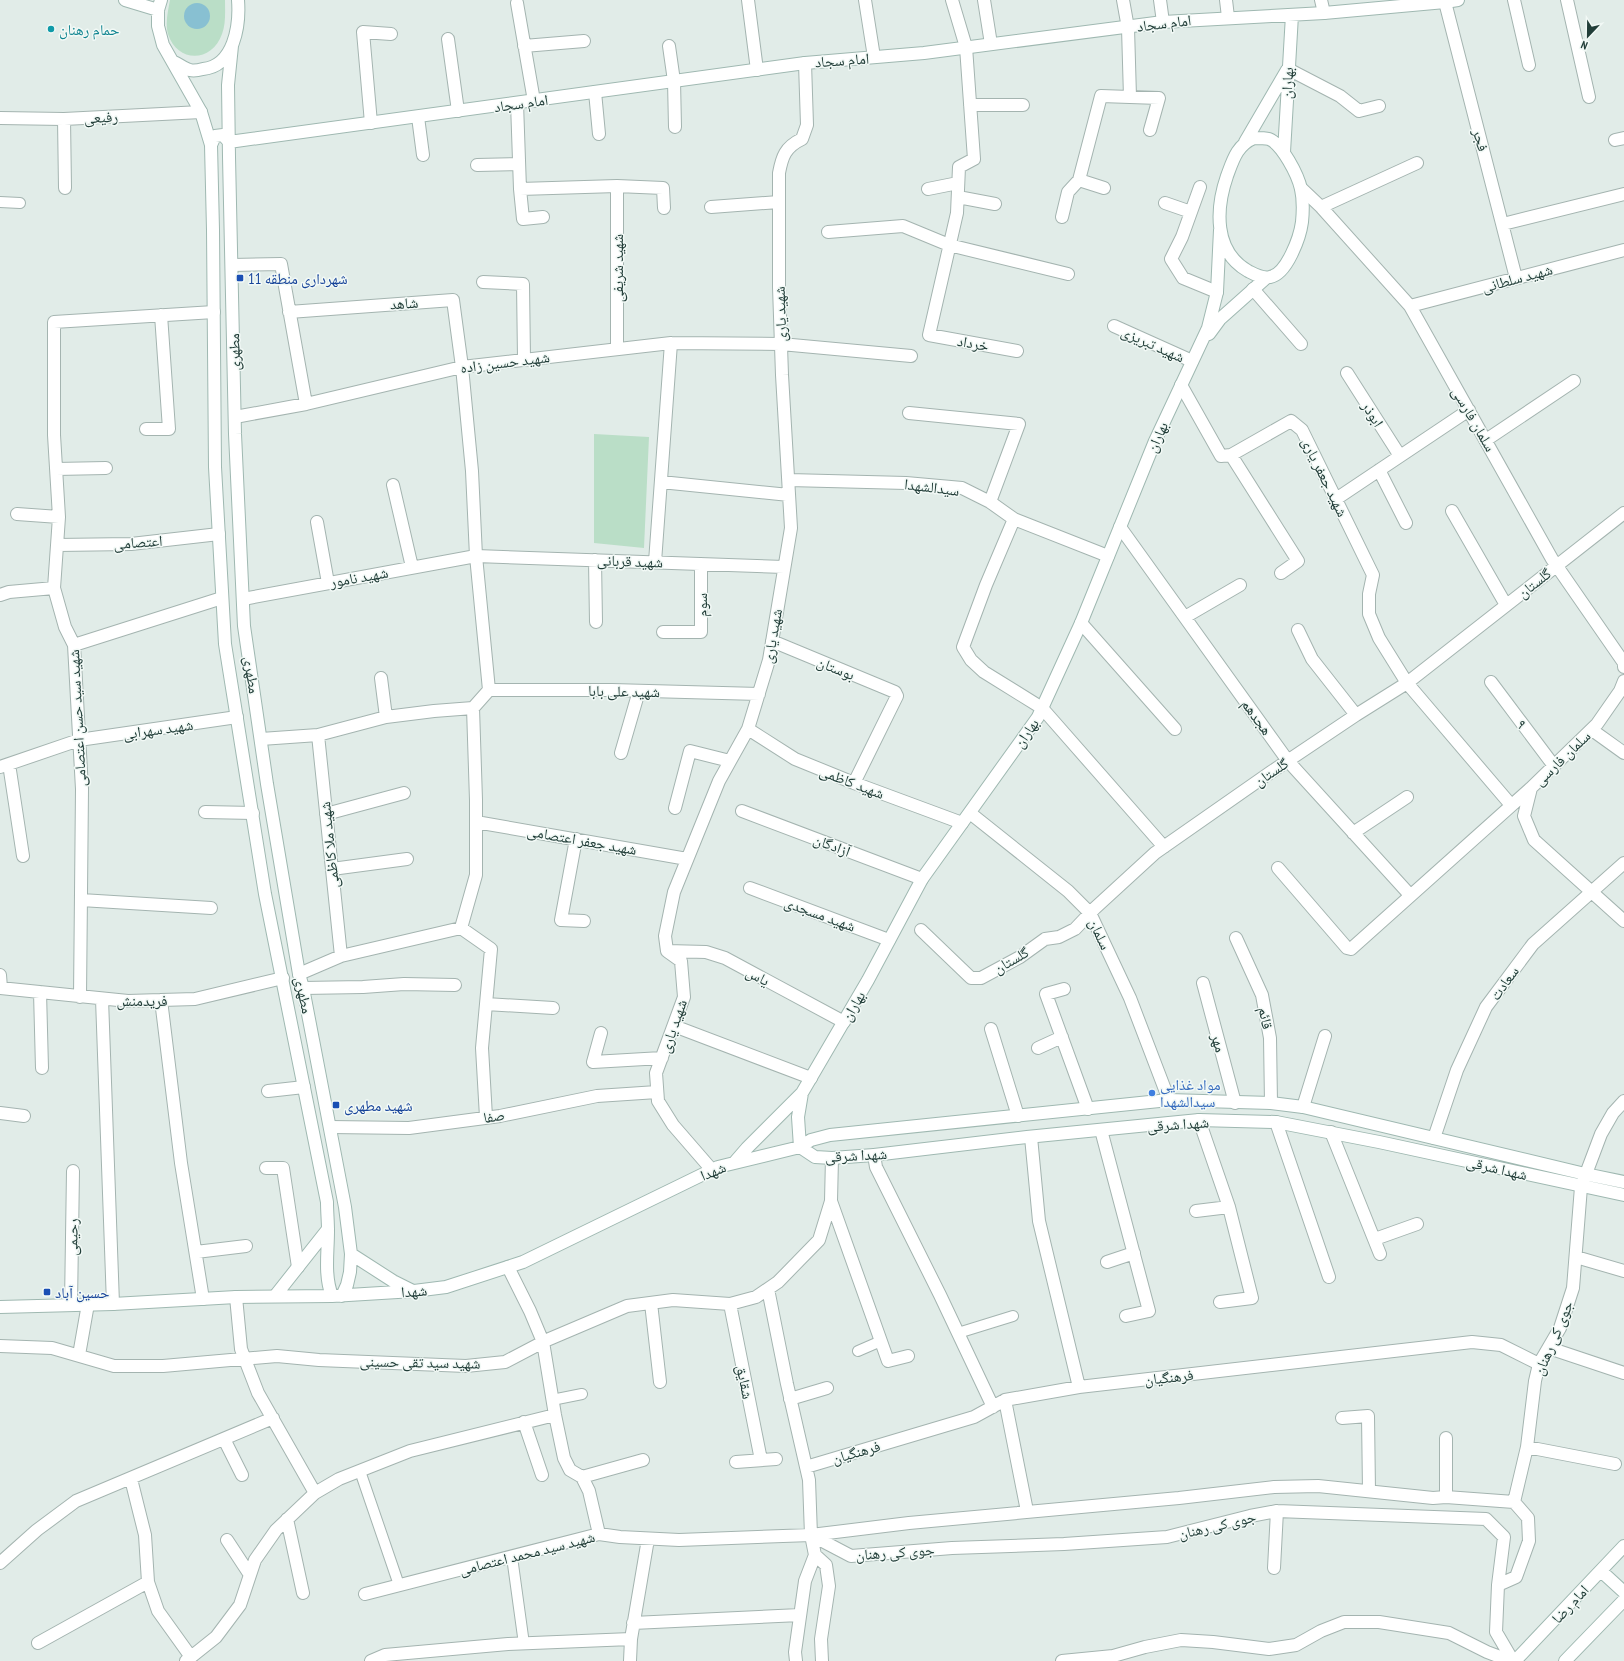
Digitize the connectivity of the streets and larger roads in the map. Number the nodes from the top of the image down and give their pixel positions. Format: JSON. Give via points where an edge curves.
{"nodes":[{"id":1,"x":125,"y":0,"type":"edge"},
{"id":2,"x":238,"y":0,"type":"edge"},
{"id":3,"x":865,"y":0,"type":"edge"},
{"id":4,"x":952,"y":0,"type":"edge"},
{"id":5,"x":984,"y":0,"type":"edge"},
{"id":6,"x":1123,"y":0,"type":"edge"},
{"id":7,"x":1160,"y":0,"type":"edge"},
{"id":8,"x":1226,"y":0,"type":"edge"},
{"id":9,"x":1321,"y":0,"type":"edge"},
{"id":10,"x":1458,"y":0,"type":"edge"},
{"id":11,"x":1514,"y":0,"type":"edge"},
{"id":12,"x":1567,"y":0,"type":"edge"},
{"id":13,"x":752,"y":1,"type":"edge"},
{"id":14,"x":1445,"y":1,"type":"edge"},
{"id":15,"x":517,"y":3,"type":"dead end"},
{"id":16,"x":160,"y":5,"type":"edge"},
{"id":17,"x":1324,"y":12,"type":"junction"},
{"id":18,"x":1292,"y":15,"type":"junction"},
{"id":19,"x":1228,"y":17,"type":"junction"},
{"id":20,"x":1163,"y":22,"type":"junction"},
{"id":21,"x":1128,"y":28,"type":"junction"},
{"id":22,"x":391,"y":34,"type":"dead end"},
{"id":23,"x":448,"y":39,"type":"dead end"},
{"id":24,"x":584,"y":41,"type":"dead end"},
{"id":25,"x":991,"y":44,"type":"junction"},
{"id":26,"x":232,"y":46,"type":"junction"},
{"id":27,"x":524,"y":46,"type":"junction"},
{"id":28,"x":669,"y":46,"type":"dead end"},
{"id":29,"x":966,"y":48,"type":"junction"},
{"id":30,"x":874,"y":57,"type":"junction"},
{"id":31,"x":174,"y":62,"type":"junction"},
{"id":32,"x":805,"y":63,"type":"junction"},
{"id":33,"x":1529,"y":65,"type":"dead end"},
{"id":34,"x":1288,"y":69,"type":"junction"},
{"id":35,"x":757,"y":70,"type":"junction"},
{"id":36,"x":674,"y":81,"type":"junction"},
{"id":37,"x":595,"y":92,"type":"junction"},
{"id":38,"x":1130,"y":97,"type":"junction"},
{"id":39,"x":1589,"y":97,"type":"dead end"},
{"id":40,"x":534,"y":101,"type":"junction"},
{"id":41,"x":517,"y":103,"type":"junction"},
{"id":42,"x":970,"y":105,"type":"junction"},
{"id":43,"x":1023,"y":105,"type":"dead end"},
{"id":44,"x":1379,"y":106,"type":"dead end"},
{"id":45,"x":201,"y":112,"type":"junction"},
{"id":46,"x":458,"y":112,"type":"junction"},
{"id":47,"x":418,"y":117,"type":"junction"},
{"id":48,"x":0,"y":118,"type":"edge"},
{"id":49,"x":64,"y":119,"type":"junction"},
{"id":50,"x":371,"y":123,"type":"junction"},
{"id":51,"x":675,"y":127,"type":"dead end"},
{"id":52,"x":1150,"y":130,"type":"dead end"},
{"id":53,"x":599,"y":134,"type":"dead end"},
{"id":54,"x":229,"y":142,"type":"junction"},
{"id":55,"x":1245,"y":142,"type":"junction"},
{"id":56,"x":210,"y":145,"type":"junction"},
{"id":57,"x":1284,"y":152,"type":"junction"},
{"id":58,"x":423,"y":155,"type":"dead end"},
{"id":59,"x":1417,"y":163,"type":"dead end"},
{"id":60,"x":519,"y":164,"type":"junction"},
{"id":61,"x":477,"y":165,"type":"dead end"},
{"id":62,"x":1079,"y":180,"type":"junction"},
{"id":63,"x":958,"y":183,"type":"junction"},
{"id":64,"x":617,"y":186,"type":"junction"},
{"id":65,"x":1200,"y":187,"type":"dead end"},
{"id":66,"x":65,"y":188,"type":"dead end"},
{"id":67,"x":1104,"y":188,"type":"dead end"},
{"id":68,"x":1301,"y":188,"type":"junction"},
{"id":69,"x":520,"y":189,"type":"junction"},
{"id":70,"x":928,"y":189,"type":"dead end"},
{"id":71,"x":1624,"y":194,"type":"edge"},
{"id":72,"x":958,"y":197,"type":"junction"},
{"id":73,"x":779,"y":202,"type":"junction"},
{"id":74,"x":1165,"y":203,"type":"dead end"},
{"id":75,"x":995,"y":204,"type":"dead end"},
{"id":76,"x":710,"y":207,"type":"dead end"},
{"id":77,"x":1321,"y":207,"type":"junction"},
{"id":78,"x":664,"y":208,"type":"dead end"},
{"id":79,"x":1191,"y":212,"type":"junction"},
{"id":80,"x":543,"y":217,"type":"dead end"},
{"id":81,"x":1062,"y":217,"type":"dead end"},
{"id":82,"x":1503,"y":224,"type":"junction"},
{"id":83,"x":1220,"y":230,"type":"junction"},
{"id":84,"x":828,"y":232,"type":"dead end"},
{"id":85,"x":949,"y":245,"type":"junction"},
{"id":86,"x":1624,"y":250,"type":"edge"},
{"id":87,"x":232,"y":265,"type":"junction"},
{"id":88,"x":1068,"y":274,"type":"dead end"},
{"id":89,"x":1266,"y":278,"type":"junction"},
{"id":90,"x":1516,"y":278,"type":"junction"},
{"id":91,"x":483,"y":282,"type":"dead end"},
{"id":92,"x":1253,"y":289,"type":"junction"},
{"id":93,"x":1217,"y":292,"type":"junction"},
{"id":94,"x":1410,"y":306,"type":"junction"},
{"id":95,"x":214,"y":312,"type":"junction"},
{"id":96,"x":289,"y":312,"type":"junction"},
{"id":97,"x":161,"y":315,"type":"junction"},
{"id":98,"x":1114,"y":326,"type":"dead end"},
{"id":99,"x":671,"y":343,"type":"junction"},
{"id":100,"x":781,"y":344,"type":"junction"},
{"id":101,"x":1301,"y":344,"type":"dead end"},
{"id":102,"x":1199,"y":347,"type":"junction"},
{"id":103,"x":617,"y":349,"type":"junction"},
{"id":104,"x":1017,"y":351,"type":"dead end"},
{"id":105,"x":912,"y":356,"type":"dead end"},
{"id":106,"x":524,"y":360,"type":"junction"},
{"id":107,"x":1192,"y":361,"type":"junction"},
{"id":108,"x":462,"y":367,"type":"junction"},
{"id":109,"x":1347,"y":373,"type":"dead end"},
{"id":110,"x":1574,"y":381,"type":"dead end"},
{"id":111,"x":1181,"y":385,"type":"junction"},
{"id":112,"x":306,"y":404,"type":"junction"},
{"id":113,"x":1469,"y":410,"type":"junction"},
{"id":114,"x":909,"y":413,"type":"dead end"},
{"id":115,"x":235,"y":417,"type":"junction"},
{"id":116,"x":146,"y":429,"type":"dead end"},
{"id":117,"x":1486,"y":440,"type":"junction"},
{"id":118,"x":1231,"y":455,"type":"junction"},
{"id":119,"x":1400,"y":456,"type":"junction"},
{"id":120,"x":106,"y":468,"type":"dead end"},
{"id":121,"x":56,"y":469,"type":"junction"},
{"id":122,"x":1379,"y":470,"type":"junction"},
{"id":123,"x":789,"y":480,"type":"junction"},
{"id":124,"x":661,"y":482,"type":"junction"},
{"id":125,"x":393,"y":486,"type":"dead end"},
{"id":126,"x":789,"y":495,"type":"junction"},
{"id":127,"x":1336,"y":499,"type":"junction"},
{"id":128,"x":990,"y":502,"type":"junction"},
{"id":129,"x":1452,"y":511,"type":"dead end"},
{"id":130,"x":1624,"y":513,"type":"edge"},
{"id":131,"x":17,"y":514,"type":"dead end"},
{"id":132,"x":59,"y":517,"type":"junction"},
{"id":133,"x":1014,"y":519,"type":"junction"},
{"id":134,"x":318,"y":522,"type":"dead end"},
{"id":135,"x":1406,"y":523,"type":"dead end"},
{"id":136,"x":1120,"y":527,"type":"junction"},
{"id":137,"x":218,"y":534,"type":"junction"},
{"id":138,"x":57,"y":545,"type":"junction"},
{"id":139,"x":476,"y":556,"type":"junction"},
{"id":140,"x":1108,"y":556,"type":"junction"},
{"id":141,"x":595,"y":560,"type":"junction"},
{"id":142,"x":655,"y":562,"type":"junction"},
{"id":143,"x":701,"y":564,"type":"junction"},
{"id":144,"x":1557,"y":565,"type":"junction"},
{"id":145,"x":784,"y":567,"type":"junction"},
{"id":146,"x":412,"y":568,"type":"junction"},
{"id":147,"x":1281,"y":573,"type":"dead end"},
{"id":148,"x":328,"y":583,"type":"junction"},
{"id":149,"x":1240,"y":585,"type":"dead end"},
{"id":150,"x":54,"y":588,"type":"junction"},
{"id":151,"x":0,"y":595,"type":"edge"},
{"id":152,"x":222,"y":598,"type":"junction"},
{"id":153,"x":243,"y":599,"type":"junction"},
{"id":154,"x":1506,"y":605,"type":"junction"},
{"id":155,"x":1185,"y":617,"type":"junction"},
{"id":156,"x":596,"y":622,"type":"dead end"},
{"id":157,"x":1081,"y":623,"type":"junction"},
{"id":158,"x":1298,"y":630,"type":"dead end"},
{"id":159,"x":663,"y":632,"type":"dead end"},
{"id":160,"x":772,"y":642,"type":"junction"},
{"id":161,"x":74,"y":645,"type":"junction"},
{"id":162,"x":1624,"y":668,"type":"edge"},
{"id":163,"x":380,"y":678,"type":"dead end"},
{"id":164,"x":1491,"y":682,"type":"dead end"},
{"id":165,"x":1624,"y":682,"type":"edge"},
{"id":166,"x":1407,"y":683,"type":"junction"},
{"id":167,"x":489,"y":690,"type":"junction"},
{"id":168,"x":639,"y":691,"type":"junction"},
{"id":169,"x":759,"y":694,"type":"junction"},
{"id":170,"x":473,"y":708,"type":"junction"},
{"id":171,"x":1042,"y":708,"type":"junction"},
{"id":172,"x":1356,"y":715,"type":"junction"},
{"id":173,"x":237,"y":717,"type":"junction"},
{"id":174,"x":386,"y":717,"type":"junction"},
{"id":175,"x":748,"y":729,"type":"junction"},
{"id":176,"x":1176,"y":729,"type":"dead end"},
{"id":177,"x":1592,"y":730,"type":"junction"},
{"id":178,"x":318,"y":735,"type":"junction"},
{"id":179,"x":261,"y":739,"type":"junction"},
{"id":180,"x":79,"y":740,"type":"junction"},
{"id":181,"x":621,"y":753,"type":"dead end"},
{"id":182,"x":1624,"y":753,"type":"edge"},
{"id":183,"x":1288,"y":760,"type":"junction"},
{"id":184,"x":730,"y":761,"type":"junction"},
{"id":185,"x":4,"y":766,"type":"edge"},
{"id":186,"x":1554,"y":766,"type":"junction"},
{"id":187,"x":854,"y":783,"type":"junction"},
{"id":188,"x":1531,"y":788,"type":"junction"},
{"id":189,"x":404,"y":793,"type":"dead end"},
{"id":190,"x":1407,"y":797,"type":"dead end"},
{"id":191,"x":1511,"y":805,"type":"junction"},
{"id":192,"x":675,"y":808,"type":"dead end"},
{"id":193,"x":742,"y":810,"type":"dead end"},
{"id":194,"x":205,"y":812,"type":"dead end"},
{"id":195,"x":970,"y":812,"type":"junction"},
{"id":196,"x":253,"y":814,"type":"junction"},
{"id":197,"x":326,"y":814,"type":"junction"},
{"id":198,"x":476,"y":822,"type":"junction"},
{"id":199,"x":962,"y":823,"type":"junction"},
{"id":200,"x":1353,"y":832,"type":"junction"},
{"id":201,"x":576,"y":839,"type":"junction"},
{"id":202,"x":1164,"y":847,"type":"junction"},
{"id":203,"x":23,"y":856,"type":"dead end"},
{"id":204,"x":407,"y":859,"type":"dead end"},
{"id":205,"x":687,"y":859,"type":"junction"},
{"id":206,"x":1624,"y":862,"type":"edge"},
{"id":207,"x":1278,"y":868,"type":"dead end"},
{"id":208,"x":332,"y":869,"type":"junction"},
{"id":209,"x":922,"y":880,"type":"junction"},
{"id":210,"x":750,"y":888,"type":"dead end"},
{"id":211,"x":1591,"y":892,"type":"junction"},
{"id":212,"x":1410,"y":895,"type":"junction"},
{"id":213,"x":80,"y":900,"type":"junction"},
{"id":214,"x":211,"y":908,"type":"dead end"},
{"id":215,"x":1090,"y":913,"type":"junction"},
{"id":216,"x":584,"y":921,"type":"dead end"},
{"id":217,"x":1624,"y":922,"type":"edge"},
{"id":218,"x":461,"y":928,"type":"junction"},
{"id":219,"x":921,"y":930,"type":"dead end"},
{"id":220,"x":1236,"y":938,"type":"dead end"},
{"id":221,"x":889,"y":940,"type":"junction"},
{"id":222,"x":667,"y":951,"type":"junction"},
{"id":223,"x":341,"y":956,"type":"junction"},
{"id":224,"x":299,"y":974,"type":"junction"},
{"id":225,"x":0,"y":975,"type":"edge"},
{"id":226,"x":283,"y":978,"type":"junction"},
{"id":227,"x":1203,"y":983,"type":"dead end"},
{"id":228,"x":454,"y":985,"type":"dead end"},
{"id":229,"x":0,"y":988,"type":"edge"},
{"id":230,"x":303,"y":988,"type":"junction"},
{"id":231,"x":1064,"y":989,"type":"dead end"},
{"id":232,"x":40,"y":992,"type":"junction"},
{"id":233,"x":80,"y":997,"type":"junction"},
{"id":234,"x":102,"y":999,"type":"junction"},
{"id":235,"x":161,"y":1000,"type":"junction"},
{"id":236,"x":486,"y":1004,"type":"junction"},
{"id":237,"x":553,"y":1008,"type":"dead end"},
{"id":238,"x":844,"y":1022,"type":"junction"},
{"id":239,"x":674,"y":1026,"type":"junction"},
{"id":240,"x":991,"y":1029,"type":"dead end"},
{"id":241,"x":601,"y":1033,"type":"dead end"},
{"id":242,"x":1325,"y":1036,"type":"dead end"},
{"id":243,"x":1062,"y":1037,"type":"junction"},
{"id":244,"x":1038,"y":1048,"type":"dead end"},
{"id":245,"x":662,"y":1058,"type":"junction"},
{"id":246,"x":42,"y":1068,"type":"dead end"},
{"id":247,"x":811,"y":1078,"type":"junction"},
{"id":248,"x":304,"y":1087,"type":"junction"},
{"id":249,"x":268,"y":1091,"type":"dead end"},
{"id":250,"x":657,"y":1092,"type":"junction"},
{"id":251,"x":802,"y":1093,"type":"junction"},
{"id":252,"x":1169,"y":1100,"type":"junction"},
{"id":253,"x":1624,"y":1101,"type":"edge"},
{"id":254,"x":1236,"y":1102,"type":"junction"},
{"id":255,"x":1271,"y":1103,"type":"junction"},
{"id":256,"x":1303,"y":1107,"type":"junction"},
{"id":257,"x":1088,"y":1109,"type":"junction"},
{"id":258,"x":0,"y":1112,"type":"edge"},
{"id":259,"x":24,"y":1116,"type":"dead end"},
{"id":260,"x":1018,"y":1116,"type":"junction"},
{"id":261,"x":486,"y":1117,"type":"junction"},
{"id":262,"x":1199,"y":1120,"type":"junction"},
{"id":263,"x":1276,"y":1122,"type":"junction"},
{"id":264,"x":330,"y":1127,"type":"junction"},
{"id":265,"x":1101,"y":1130,"type":"junction"},
{"id":266,"x":1331,"y":1132,"type":"junction"},
{"id":267,"x":1031,"y":1137,"type":"junction"},
{"id":268,"x":1434,"y":1138,"type":"junction"},
{"id":269,"x":800,"y":1147,"type":"junction"},
{"id":270,"x":874,"y":1155,"type":"junction"},
{"id":271,"x":832,"y":1158,"type":"junction"},
{"id":272,"x":734,"y":1163,"type":"junction"},
{"id":273,"x":266,"y":1168,"type":"dead end"},
{"id":274,"x":712,"y":1170,"type":"junction"},
{"id":275,"x":73,"y":1171,"type":"dead end"},
{"id":276,"x":1585,"y":1174,"type":"junction"},
{"id":277,"x":1624,"y":1182,"type":"edge"},
{"id":278,"x":1581,"y":1187,"type":"junction"},
{"id":279,"x":1624,"y":1195,"type":"edge"},
{"id":280,"x":830,"y":1201,"type":"junction"},
{"id":281,"x":1229,"y":1207,"type":"junction"},
{"id":282,"x":1196,"y":1211,"type":"dead end"},
{"id":283,"x":1417,"y":1224,"type":"dead end"},
{"id":284,"x":328,"y":1228,"type":"junction"},
{"id":285,"x":1375,"y":1240,"type":"junction"},
{"id":286,"x":246,"y":1246,"type":"dead end"},
{"id":287,"x":196,"y":1252,"type":"junction"},
{"id":288,"x":1134,"y":1253,"type":"junction"},
{"id":289,"x":351,"y":1254,"type":"junction"},
{"id":290,"x":1380,"y":1254,"type":"dead end"},
{"id":291,"x":1576,"y":1257,"type":"junction"},
{"id":292,"x":1107,"y":1262,"type":"dead end"},
{"id":293,"x":298,"y":1267,"type":"junction"},
{"id":294,"x":508,"y":1267,"type":"junction"},
{"id":295,"x":1624,"y":1271,"type":"edge"},
{"id":296,"x":1329,"y":1277,"type":"dead end"},
{"id":297,"x":768,"y":1289,"type":"junction"},
{"id":298,"x":414,"y":1292,"type":"junction"},
{"id":299,"x":276,"y":1296,"type":"junction"},
{"id":300,"x":337,"y":1296,"type":"junction"},
{"id":301,"x":236,"y":1297,"type":"junction"},
{"id":302,"x":203,"y":1299,"type":"junction"},
{"id":303,"x":1220,"y":1302,"type":"dead end"},
{"id":304,"x":651,"y":1303,"type":"junction"},
{"id":305,"x":71,"y":1304,"type":"junction"},
{"id":306,"x":88,"y":1304,"type":"junction"},
{"id":307,"x":113,"y":1304,"type":"junction"},
{"id":308,"x":730,"y":1304,"type":"junction"},
{"id":309,"x":0,"y":1307,"type":"edge"},
{"id":310,"x":1126,"y":1316,"type":"dead end"},
{"id":311,"x":542,"y":1342,"type":"junction"},
{"id":312,"x":0,"y":1346,"type":"edge"},
{"id":313,"x":1549,"y":1348,"type":"junction"},
{"id":314,"x":79,"y":1355,"type":"junction"},
{"id":315,"x":908,"y":1356,"type":"dead end"},
{"id":316,"x":245,"y":1360,"type":"junction"},
{"id":317,"x":1540,"y":1364,"type":"junction"},
{"id":318,"x":1624,"y":1373,"type":"edge"},
{"id":319,"x":660,"y":1382,"type":"dead end"},
{"id":320,"x":1079,"y":1387,"type":"junction"},
{"id":321,"x":827,"y":1388,"type":"dead end"},
{"id":322,"x":790,"y":1399,"type":"junction"},
{"id":323,"x":1006,"y":1400,"type":"junction"},
{"id":324,"x":993,"y":1407,"type":"junction"},
{"id":325,"x":554,"y":1415,"type":"junction"},
{"id":326,"x":272,"y":1418,"type":"junction"},
{"id":327,"x":1342,"y":1418,"type":"dead end"},
{"id":328,"x":524,"y":1422,"type":"junction"},
{"id":329,"x":1446,"y":1438,"type":"dead end"},
{"id":330,"x":224,"y":1439,"type":"junction"},
{"id":331,"x":1527,"y":1447,"type":"junction"},
{"id":332,"x":776,"y":1459,"type":"dead end"},
{"id":333,"x":643,"y":1460,"type":"dead end"},
{"id":334,"x":760,"y":1460,"type":"junction"},
{"id":335,"x":736,"y":1462,"type":"dead end"},
{"id":336,"x":1615,"y":1464,"type":"dead end"},
{"id":337,"x":806,"y":1467,"type":"junction"},
{"id":338,"x":542,"y":1475,"type":"dead end"},
{"id":339,"x":242,"y":1476,"type":"dead end"},
{"id":340,"x":582,"y":1477,"type":"junction"},
{"id":341,"x":131,"y":1478,"type":"junction"},
{"id":342,"x":1369,"y":1491,"type":"junction"},
{"id":343,"x":315,"y":1494,"type":"junction"},
{"id":344,"x":1446,"y":1497,"type":"junction"},
{"id":345,"x":1514,"y":1502,"type":"junction"},
{"id":346,"x":1027,"y":1511,"type":"junction"},
{"id":347,"x":1277,"y":1511,"type":"junction"},
{"id":348,"x":287,"y":1519,"type":"junction"},
{"id":349,"x":599,"y":1534,"type":"junction"},
{"id":350,"x":811,"y":1535,"type":"junction"},
{"id":351,"x":648,"y":1539,"type":"junction"},
{"id":352,"x":227,"y":1540,"type":"dead end"},
{"id":353,"x":1624,"y":1546,"type":"edge"},
{"id":354,"x":815,"y":1555,"type":"junction"},
{"id":355,"x":0,"y":1563,"type":"edge"},
{"id":356,"x":1274,"y":1568,"type":"dead end"},
{"id":357,"x":1601,"y":1570,"type":"junction"},
{"id":358,"x":250,"y":1575,"type":"junction"},
{"id":359,"x":148,"y":1582,"type":"junction"},
{"id":360,"x":1498,"y":1585,"type":"junction"},
{"id":361,"x":1624,"y":1592,"type":"edge"},
{"id":362,"x":303,"y":1593,"type":"dead end"},
{"id":363,"x":365,"y":1594,"type":"dead end"},
{"id":364,"x":1624,"y":1600,"type":"edge"},
{"id":365,"x":800,"y":1615,"type":"junction"},
{"id":366,"x":634,"y":1623,"type":"junction"},
{"id":367,"x":631,"y":1639,"type":"junction"},
{"id":368,"x":38,"y":1643,"type":"dead end"},
{"id":369,"x":1268,"y":1655,"type":"edge"},
{"id":370,"x":188,"y":1659,"type":"edge"},
{"id":371,"x":1113,"y":1659,"type":"edge"},
{"id":372,"x":371,"y":1661,"type":"edge"},
{"id":373,"x":630,"y":1661,"type":"edge"},
{"id":374,"x":796,"y":1661,"type":"edge"},
{"id":375,"x":822,"y":1661,"type":"edge"},
{"id":376,"x":1062,"y":1661,"type":"edge"},
{"id":377,"x":1513,"y":1661,"type":"edge"},
{"id":378,"x":1565,"y":1661,"type":"edge"}],
"edges":[{"from":1,"to":16,"type":"street"},
{"from":2,"to":26,"type":"street","via":[[239,14]]},
{"from":3,"to":30,"type":"street"},
{"from":4,"to":29,"type":"street"},
{"from":5,"to":25,"type":"street"},
{"from":6,"to":21,"type":"street"},
{"from":7,"to":20,"type":"street"},
{"from":8,"to":19,"type":"street"},
{"from":9,"to":17,"type":"street"},
{"from":10,"to":14,"type":"street","name":"امام سجاد"},
{"from":11,"to":33,"type":"street"},
{"from":12,"to":39,"type":"street"},
{"from":13,"to":35,"type":"street"},
{"from":14,"to":17,"type":"street","name":"امام سجاد"},
{"from":14,"to":82,"type":"street","name":"فجر"},
{"from":15,"to":27,"type":"street"},
{"from":16,"to":31,"type":"street","name":"مطهری","via":[[158,26],[163,45]]},
{"from":17,"to":18,"type":"street","name":"امام سجاد"},
{"from":18,"to":19,"type":"street","name":"امام سجاد"},
{"from":18,"to":34,"type":"street","name":"بهاران"},
{"from":19,"to":20,"type":"street","name":"امام سجاد"},
{"from":20,"to":21,"type":"street","name":"امام سجاد"},
{"from":21,"to":25,"type":"street","name":"امام سجاد"},
{"from":21,"to":38,"type":"street"},
{"from":22,"to":50,"type":"street","via":[[363,32]]},
{"from":23,"to":46,"type":"street"},
{"from":24,"to":27,"type":"street"},
{"from":25,"to":29,"type":"street","name":"امام سجاد"},
{"from":26,"to":31,"type":"street","via":[[221,62],[208,69],[190,70]]},
{"from":26,"to":54,"type":"street","name":"مطهری","via":[[228,85]]},
{"from":27,"to":40,"type":"street"},
{"from":28,"to":36,"type":"street"},
{"from":29,"to":30,"type":"street","name":"امام سجاد"},
{"from":29,"to":42,"type":"street"},
{"from":30,"to":32,"type":"street","name":"امام سجاد"},
{"from":31,"to":45,"type":"street","name":"مطهری"},
{"from":32,"to":35,"type":"street","name":"امام سجاد"},
{"from":32,"to":73,"type":"street","name":"شهید یاری","via":[[806,125],[802,138],[783,155],[779,173]]},
{"from":34,"to":44,"type":"street","via":[[1340,96],[1359,111]]},
{"from":34,"to":55,"type":"street"},
{"from":34,"to":57,"type":"street","name":"بهاران"},
{"from":35,"to":36,"type":"street","name":"امام سجاد"},
{"from":36,"to":37,"type":"street","name":"امام سجاد"},
{"from":36,"to":51,"type":"street"},
{"from":37,"to":40,"type":"street","name":"امام سجاد"},
{"from":37,"to":53,"type":"street"},
{"from":38,"to":52,"type":"street","via":[[1159,98]]},
{"from":38,"to":62,"type":"street","via":[[1101,96]]},
{"from":40,"to":41,"type":"street","name":"امام سجاد"},
{"from":41,"to":46,"type":"street","name":"امام سجاد"},
{"from":41,"to":60,"type":"street"},
{"from":42,"to":43,"type":"street"},
{"from":42,"to":63,"type":"street","via":[[974,159],[958,167]]},
{"from":45,"to":49,"type":"street","name":"رفیعی"},
{"from":45,"to":56,"type":"street","name":"مطهری"},
{"from":46,"to":47,"type":"street","name":"امام سجاد"},
{"from":47,"to":50,"type":"street","name":"امام سجاد"},
{"from":47,"to":58,"type":"street"},
{"from":48,"to":49,"type":"street","name":"رفیعی"},
{"from":49,"to":66,"type":"street"},
{"from":50,"to":54,"type":"street","name":"امام سجاد"},
{"from":54,"to":56,"type":"street","via":[[223,135],[215,136]]},
{"from":54,"to":87,"type":"street","name":"مطهری"},
{"from":55,"to":57,"type":"street","via":[[1254,138],[1269,139]]},
{"from":55,"to":83,"type":"street","via":[[1234,156],[1222,190],[1219,207]]},
{"from":56,"to":95,"type":"street","name":"مطهری"},
{"from":57,"to":68,"type":"street"},
{"from":59,"to":77,"type":"street"},
{"from":60,"to":61,"type":"street"},
{"from":60,"to":69,"type":"street"},
{"from":62,"to":67,"type":"street"},
{"from":62,"to":81,"type":"street","via":[[1068,192]]},
{"from":63,"to":70,"type":"street"},
{"from":63,"to":72,"type":"street"},
{"from":64,"to":69,"type":"street"},
{"from":64,"to":78,"type":"street","via":[[663,188]]},
{"from":64,"to":103,"type":"street","name":"شهید شریفی"},
{"from":65,"to":79,"type":"street"},
{"from":68,"to":77,"type":"street","name":"سلمان فارسی"},
{"from":68,"to":89,"type":"street","via":[[1302,223],[1289,260],[1280,272]]},
{"from":69,"to":80,"type":"street","via":[[523,219]]},
{"from":71,"to":82,"type":"street"},
{"from":72,"to":75,"type":"street"},
{"from":72,"to":85,"type":"street"},
{"from":73,"to":76,"type":"street"},
{"from":73,"to":100,"type":"street","name":"شهید یاری"},
{"from":74,"to":79,"type":"street"},
{"from":77,"to":94,"type":"street","name":"سلمان فارسی"},
{"from":79,"to":93,"type":"street","via":[[1171,259],[1183,278]]},
{"from":82,"to":90,"type":"street","name":"فجر"},
{"from":83,"to":89,"type":"street","via":[[1225,248],[1242,267],[1256,276]]},
{"from":83,"to":93,"type":"street","name":"بهاران"},
{"from":84,"to":85,"type":"street","via":[[903,226]]},
{"from":85,"to":88,"type":"street"},
{"from":85,"to":104,"type":"street","name":"خرداد","via":[[929,335]]},
{"from":86,"to":90,"type":"street","name":"شهید سلطانی"},
{"from":87,"to":96,"type":"street","via":[[281,264]]},
{"from":87,"to":115,"type":"street","name":"مطهری"},
{"from":89,"to":92,"type":"street","name":"بهاران"},
{"from":90,"to":94,"type":"street","name":"شهید سلطانی"},
{"from":91,"to":106,"type":"street","via":[[524,284]]},
{"from":92,"to":101,"type":"street"},
{"from":92,"to":102,"type":"street","name":"بهاران","via":[[1220,319]]},
{"from":93,"to":102,"type":"street","name":"بهاران","via":[[1208,328]]},
{"from":94,"to":113,"type":"street","name":"سلمان فارسی"},
{"from":95,"to":97,"type":"street"},
{"from":95,"to":137,"type":"street","name":"مطهری"},
{"from":96,"to":108,"type":"street","name":"شاهد","via":[[453,300]]},
{"from":96,"to":112,"type":"street"},
{"from":97,"to":116,"type":"street","via":[[169,429]]},
{"from":97,"to":121,"type":"street","name":"شهید سید حسن اعتصامی","via":[[54,322]]},
{"from":98,"to":107,"type":"street","name":"شهید تبریزی"},
{"from":99,"to":100,"type":"street","name":"شهید حسین زاده"},
{"from":99,"to":103,"type":"street","name":"شهید حسین زاده"},
{"from":99,"to":124,"type":"street"},
{"from":100,"to":105,"type":"street","name":"شهید حسین زاده"},
{"from":100,"to":123,"type":"street","name":"شهید یاری"},
{"from":102,"to":107,"type":"street","name":"بهاران"},
{"from":103,"to":106,"type":"street","name":"شهید حسین زاده"},
{"from":106,"to":108,"type":"street","name":"شهید حسین زاده"},
{"from":107,"to":111,"type":"street","name":"بهاران"},
{"from":108,"to":112,"type":"street","name":"شهید حسین زاده"},
{"from":108,"to":139,"type":"street","via":[[472,471]]},
{"from":109,"to":119,"type":"street","name":"ابوذر"},
{"from":110,"to":117,"type":"street"},
{"from":111,"to":118,"type":"street","via":[[1220,456]]},
{"from":111,"to":136,"type":"street","name":"بهاران"},
{"from":112,"to":115,"type":"street","name":"شهید حسین زاده"},
{"from":113,"to":117,"type":"street","name":"سلمان فارسی"},
{"from":113,"to":119,"type":"street"},
{"from":114,"to":128,"type":"street","via":[[1019,424]]},
{"from":115,"to":153,"type":"street","name":"مطهری"},
{"from":117,"to":144,"type":"street","name":"سلمان فارسی"},
{"from":118,"to":127,"type":"street","name":"شهید جعفر یاری","via":[[1291,421],[1302,430]]},
{"from":118,"to":147,"type":"street","via":[[1298,561]]},
{"from":119,"to":122,"type":"street"},
{"from":120,"to":121,"type":"street"},
{"from":121,"to":132,"type":"street","name":"شهید سید حسن اعتصامی"},
{"from":122,"to":127,"type":"street"},
{"from":122,"to":135,"type":"street"},
{"from":123,"to":126,"type":"street","name":"شهید یاری"},
{"from":123,"to":128,"type":"street","name":"سیدالشهدا","via":[[906,483],[962,488]]},
{"from":124,"to":126,"type":"street"},
{"from":124,"to":142,"type":"street"},
{"from":125,"to":146,"type":"street"},
{"from":126,"to":145,"type":"street","name":"شهید یاری","via":[[791,528]]},
{"from":127,"to":166,"type":"street","name":"شهید جعفر یاری","via":[[1373,575],[1369,594],[1369,614],[1379,638]]},
{"from":128,"to":133,"type":"street","name":"سیدالشهدا"},
{"from":129,"to":154,"type":"street"},
{"from":130,"to":144,"type":"street","name":"گلستان"},
{"from":131,"to":132,"type":"street"},
{"from":132,"to":138,"type":"street","name":"شهید سید حسن اعتصامی"},
{"from":133,"to":140,"type":"street","name":"سیدالشهدا"},
{"from":133,"to":171,"type":"street","via":[[963,647],[971,660],[984,672]]},
{"from":134,"to":148,"type":"street"},
{"from":136,"to":140,"type":"street","name":"بهاران"},
{"from":136,"to":155,"type":"street","name":"هجدهم"},
{"from":137,"to":138,"type":"street","name":"اعتصامی","via":[[131,544]]},
{"from":137,"to":152,"type":"street","name":"مطهری"},
{"from":138,"to":150,"type":"street","name":"شهید سید حسن اعتصامی"},
{"from":139,"to":141,"type":"street","name":"شهید قربانی"},
{"from":139,"to":146,"type":"street","name":"شهید نامور"},
{"from":139,"to":167,"type":"street"},
{"from":140,"to":157,"type":"street","name":"بهاران"},
{"from":141,"to":142,"type":"street","name":"شهید قربانی"},
{"from":141,"to":156,"type":"street"},
{"from":142,"to":143,"type":"street","name":"شهید قربانی"},
{"from":143,"to":145,"type":"street","name":"شهید قربانی"},
{"from":143,"to":159,"type":"street","name":"سوم","via":[[701,632]]},
{"from":144,"to":154,"type":"street","name":"گلستان"},
{"from":144,"to":162,"type":"street","name":"سلمان فارسی","via":[[1624,663]]},
{"from":145,"to":160,"type":"street","name":"شهید یاری"},
{"from":146,"to":148,"type":"street","name":"شهید نامور"},
{"from":148,"to":153,"type":"street","name":"شهید نامور"},
{"from":149,"to":155,"type":"street"},
{"from":150,"to":151,"type":"street"},
{"from":150,"to":161,"type":"street","name":"شهید سید حسن اعتصامی","via":[[65,627]]},
{"from":152,"to":161,"type":"street"},
{"from":152,"to":173,"type":"street","name":"مطهری","via":[[225,644]]},
{"from":153,"to":179,"type":"street","name":"مطهری","via":[[244,626]]},
{"from":154,"to":166,"type":"street","name":"گلستان"},
{"from":155,"to":183,"type":"street","name":"هجدهم"},
{"from":157,"to":171,"type":"street","name":"بهاران"},
{"from":157,"to":176,"type":"street"},
{"from":158,"to":172,"type":"street","via":[[1312,659]]},
{"from":160,"to":169,"type":"street","name":"شهید یاری"},
{"from":160,"to":187,"type":"street","name":"بوستان","via":[[895,692],[897,696]]},
{"from":161,"to":180,"type":"street","name":"شهید سید حسن اعتصامی"},
{"from":163,"to":174,"type":"street"},
{"from":164,"to":186,"type":"street","name":"۹"},
{"from":165,"to":177,"type":"street","name":"سلمان فارسی"},
{"from":166,"to":172,"type":"street","name":"گلستان"},
{"from":166,"to":191,"type":"street","name":"شهید جعفر یاری"},
{"from":167,"to":168,"type":"street","name":"شهید علی بابا"},
{"from":167,"to":170,"type":"street"},
{"from":168,"to":169,"type":"street","name":"شهید علی بابا"},
{"from":168,"to":181,"type":"street"},
{"from":169,"to":175,"type":"street","name":"شهید یاری"},
{"from":170,"to":174,"type":"street"},
{"from":170,"to":198,"type":"street"},
{"from":171,"to":195,"type":"street","name":"بهاران"},
{"from":171,"to":202,"type":"street"},
{"from":172,"to":183,"type":"street","name":"گلستان"},
{"from":173,"to":180,"type":"street","name":"شهید سهرابی"},
{"from":173,"to":196,"type":"street","name":"مطهری"},
{"from":174,"to":178,"type":"street"},
{"from":175,"to":184,"type":"street","name":"شهید یاری"},
{"from":175,"to":187,"type":"street","name":"شهید کاظمی","via":[[795,759]]},
{"from":177,"to":182,"type":"street"},
{"from":177,"to":186,"type":"street","name":"سلمان فارسی"},
{"from":178,"to":179,"type":"street"},
{"from":178,"to":197,"type":"street","name":"شهید ملا کاظمی"},
{"from":179,"to":224,"type":"street","name":"مطهری"},
{"from":180,"to":185,"type":"street","name":"شهید سهرابی"},
{"from":180,"to":213,"type":"street","name":"شهید سید حسن اعتصامی","via":[[82,789]]},
{"from":183,"to":200,"type":"street","name":"هجدهم"},
{"from":183,"to":202,"type":"street","name":"گلستان"},
{"from":184,"to":192,"type":"street","via":[[690,750]]},
{"from":184,"to":205,"type":"street","name":"شهید یاری","via":[[719,781]]},
{"from":185,"to":203,"type":"street"},
{"from":186,"to":188,"type":"street","name":"سلمان فارسی"},
{"from":187,"to":199,"type":"street","name":"شهید کاظمی"},
{"from":188,"to":191,"type":"street"},
{"from":188,"to":211,"type":"street","name":"سلمان فارسی","via":[[1524,816],[1534,840]]},
{"from":189,"to":197,"type":"street"},
{"from":190,"to":200,"type":"street"},
{"from":191,"to":212,"type":"street"},
{"from":193,"to":209,"type":"street","name":"آزادگان"},
{"from":194,"to":196,"type":"street"},
{"from":195,"to":199,"type":"street","name":"بهاران"},
{"from":195,"to":215,"type":"street","name":"سلمان","via":[[1068,891]]},
{"from":196,"to":226,"type":"street","name":"مطهری","via":[[265,894]]},
{"from":197,"to":208,"type":"street","name":"شهید ملا کاظمی"},
{"from":198,"to":201,"type":"street","name":"شهید جعفر اعتصامی"},
{"from":198,"to":218,"type":"street","via":[[476,875]]},
{"from":199,"to":209,"type":"street","name":"بهاران"},
{"from":200,"to":212,"type":"street","name":"هجدهم"},
{"from":201,"to":205,"type":"street","name":"شهید جعفر اعتصامی"},
{"from":201,"to":216,"type":"street","via":[[561,920]]},
{"from":202,"to":215,"type":"street","name":"گلستان"},
{"from":204,"to":208,"type":"street"},
{"from":205,"to":222,"type":"street","name":"شهید یاری","via":[[674,892],[665,936]]},
{"from":206,"to":211,"type":"street","name":"سعادت"},
{"from":207,"to":212,"type":"street","via":[[1347,948],[1355,945]]},
{"from":208,"to":223,"type":"street","name":"شهید ملا کاظمی"},
{"from":209,"to":221,"type":"street","name":"بهاران"},
{"from":210,"to":221,"type":"street","name":"شهید مسجدی"},
{"from":211,"to":217,"type":"street","name":"سلمان فارسی"},
{"from":211,"to":268,"type":"street","name":"سعادت","via":[[1533,944],[1486,1006],[1457,1070]]},
{"from":213,"to":214,"type":"street"},
{"from":213,"to":233,"type":"street","name":"شهید سید حسن اعتصامی"},
{"from":215,"to":219,"type":"street","name":"گلستان","via":[[1075,929],[1059,937],[1045,939],[1020,957],[981,978],[971,978]]},
{"from":215,"to":252,"type":"street","name":"سلمان","via":[[1130,998]]},
{"from":218,"to":223,"type":"street","name":"فریدمنش"},
{"from":218,"to":236,"type":"street","via":[[491,949]]},
{"from":220,"to":255,"type":"street","name":"قائم","via":[[1262,995],[1270,1038]]},
{"from":221,"to":238,"type":"street","name":"بهاران"},
{"from":222,"to":238,"type":"street","name":"یاس","via":[[706,952],[724,958]]},
{"from":222,"to":239,"type":"street","name":"شهید یاری","via":[[681,961],[683,978],[684,997]]},
{"from":223,"to":224,"type":"street","name":"فریدمنش"},
{"from":224,"to":226,"type":"street","name":"فریدمنش"},
{"from":224,"to":230,"type":"street","name":"مطهری"},
{"from":225,"to":229,"type":"street"},
{"from":226,"to":235,"type":"street","name":"فریدمنش","via":[[195,999]]},
{"from":226,"to":248,"type":"street","name":"مطهری"},
{"from":227,"to":254,"type":"street","name":"مهر"},
{"from":228,"to":230,"type":"street"},
{"from":229,"to":232,"type":"street","name":"فریدمنش"},
{"from":230,"to":264,"type":"street","name":"مطهری"},
{"from":231,"to":243,"type":"street","via":[[1046,994]]},
{"from":232,"to":233,"type":"street","name":"فریدمنش"},
{"from":232,"to":246,"type":"street"},
{"from":233,"to":234,"type":"street","name":"فریدمنش"},
{"from":234,"to":235,"type":"street","name":"فریدمنش"},
{"from":234,"to":307,"type":"street"},
{"from":235,"to":287,"type":"street","via":[[181,1164]]},
{"from":236,"to":237,"type":"street"},
{"from":236,"to":261,"type":"street","via":[[482,1048]]},
{"from":238,"to":247,"type":"street","name":"بهاران"},
{"from":239,"to":245,"type":"street","name":"شهید یاری"},
{"from":239,"to":247,"type":"street"},
{"from":240,"to":260,"type":"street"},
{"from":241,"to":245,"type":"street","via":[[593,1062]]},
{"from":242,"to":256,"type":"street"},
{"from":243,"to":244,"type":"street"},
{"from":243,"to":257,"type":"street"},
{"from":245,"to":250,"type":"street","name":"شهید یاری","via":[[656,1073]]},
{"from":247,"to":251,"type":"street","name":"بهاران"},
{"from":248,"to":249,"type":"street"},
{"from":248,"to":284,"type":"street","name":"مطهری","via":[[327,1202]]},
{"from":250,"to":261,"type":"street","name":"صفا","via":[[597,1096]]},
{"from":250,"to":274,"type":"street","name":"شهید یاری","via":[[658,1101],[672,1125]]},
{"from":251,"to":269,"type":"street","via":[[798,1117]]},
{"from":251,"to":272,"type":"street"},
{"from":252,"to":254,"type":"street","name":"شهدا شرقی"},
{"from":252,"to":257,"type":"street","name":"شهدا شرقی"},
{"from":253,"to":276,"type":"street","via":[[1613,1113],[1601,1134]]},
{"from":254,"to":255,"type":"street","name":"شهدا شرقی"},
{"from":255,"to":256,"type":"street","name":"شهدا شرقی"},
{"from":256,"to":268,"type":"street","name":"شهدا شرقی"},
{"from":257,"to":260,"type":"street","name":"شهدا شرقی"},
{"from":258,"to":259,"type":"street"},
{"from":260,"to":269,"type":"street","name":"شهدا شرقی","via":[[830,1135],[811,1140]]},
{"from":261,"to":264,"type":"street","name":"صفا","via":[[409,1128]]},
{"from":262,"to":263,"type":"street","name":"شهدا شرقی"},
{"from":262,"to":265,"type":"street","name":"شهدا شرقی"},
{"from":262,"to":281,"type":"street"},
{"from":263,"to":266,"type":"street","name":"شهدا شرقی"},
{"from":263,"to":296,"type":"street"},
{"from":264,"to":289,"type":"street","name":"مطهری"},
{"from":265,"to":267,"type":"street","name":"شهدا شرقی"},
{"from":265,"to":288,"type":"street"},
{"from":266,"to":278,"type":"street","name":"شهدا شرقی"},
{"from":266,"to":285,"type":"street"},
{"from":267,"to":270,"type":"street","name":"شهدا شرقی"},
{"from":267,"to":320,"type":"street","via":[[1039,1221]]},
{"from":268,"to":276,"type":"street","name":"شهدا شرقی"},
{"from":269,"to":271,"type":"street","name":"شهدا شرقی","via":[[815,1158]]},
{"from":269,"to":272,"type":"street","name":"شهدا"},
{"from":270,"to":271,"type":"street","name":"شهدا شرقی"},
{"from":270,"to":324,"type":"street","via":[[876,1167]]},
{"from":271,"to":280,"type":"street","name":"شهید سید تقی حسینی"},
{"from":272,"to":274,"type":"street","name":"شهدا"},
{"from":273,"to":293,"type":"street","via":[[283,1168]]},
{"from":274,"to":294,"type":"street","name":"شهدا"},
{"from":275,"to":305,"type":"street","name":"رحیمی"},
{"from":276,"to":277,"type":"street","name":"شهدا شرقی"},
{"from":276,"to":278,"type":"street","name":"جوی کی رهنان"},
{"from":278,"to":279,"type":"street","name":"شهدا شرقی"},
{"from":278,"to":291,"type":"street","name":"جوی کی رهنان"},
{"from":280,"to":297,"type":"street","name":"شهید سید تقی حسینی","via":[[819,1240]]},
{"from":280,"to":315,"type":"street","via":[[888,1361]]},
{"from":281,"to":282,"type":"street"},
{"from":281,"to":303,"type":"street","via":[[1252,1298]]},
{"from":283,"to":285,"type":"street"},
{"from":284,"to":293,"type":"street"},
{"from":284,"to":300,"type":"street","name":"مطهری","via":[[328,1286]]},
{"from":285,"to":290,"type":"street"},
{"from":286,"to":287,"type":"street"},
{"from":287,"to":302,"type":"street"},
{"from":288,"to":292,"type":"street"},
{"from":288,"to":310,"type":"street","via":[[1149,1312]]},
{"from":289,"to":298,"type":"street","via":[[393,1282]]},
{"from":289,"to":300,"type":"street","name":"مطهری","via":[[347,1285]]},
{"from":291,"to":295,"type":"street"},
{"from":291,"to":313,"type":"street","name":"جوی کی رهنان","via":[[1573,1288],[1560,1328]]},
{"from":293,"to":299,"type":"street"},
{"from":294,"to":298,"type":"street","name":"شهدا","via":[[446,1288]]},
{"from":294,"to":311,"type":"street"},
{"from":297,"to":308,"type":"street","name":"شهید سید تقی حسینی","via":[[756,1297]]},
{"from":297,"to":322,"type":"street"},
{"from":298,"to":300,"type":"street","name":"شهدا"},
{"from":299,"to":300,"type":"street","name":"شهدا"},
{"from":299,"to":301,"type":"street","name":"شهدا"},
{"from":301,"to":302,"type":"street","name":"شهدا"},
{"from":301,"to":316,"type":"street","via":[[241,1349]]},
{"from":302,"to":307,"type":"street","name":"شهدا"},
{"from":304,"to":308,"type":"street","name":"شهید سید تقی حسینی","via":[[673,1300]]},
{"from":304,"to":311,"type":"street","name":"شهید سید تقی حسینی","via":[[626,1306]]},
{"from":304,"to":319,"type":"street"},
{"from":305,"to":306,"type":"street","name":"شهدا"},
{"from":305,"to":309,"type":"street","name":"شهدا"},
{"from":306,"to":307,"type":"street","name":"شهدا"},
{"from":306,"to":314,"type":"street"},
{"from":308,"to":334,"type":"street","name":"شقایق"},
{"from":311,"to":316,"type":"street","name":"شهید سید تقی حسینی","via":[[505,1362],[466,1366],[277,1356]]},
{"from":311,"to":325,"type":"street"},
{"from":312,"to":314,"type":"street","name":"شهید سید تقی حسینی","via":[[52,1348]]},
{"from":313,"to":317,"type":"street","name":"جوی کی رهنان"},
{"from":313,"to":318,"type":"street"},
{"from":314,"to":316,"type":"street","name":"شهید سید تقی حسینی","via":[[114,1366],[163,1366]]},
{"from":316,"to":326,"type":"street","via":[[258,1393]]},
{"from":317,"to":320,"type":"street","name":"فرهنگیان","via":[[1501,1345],[1472,1342]]},
{"from":317,"to":331,"type":"street","name":"جوی کی رهنان","via":[[1535,1381]]},
{"from":320,"to":323,"type":"street","name":"فرهنگیان"},
{"from":321,"to":322,"type":"street"},
{"from":322,"to":337,"type":"street"},
{"from":323,"to":324,"type":"street","name":"فرهنگیان"},
{"from":323,"to":346,"type":"street"},
{"from":324,"to":337,"type":"street","name":"فرهنگیان","via":[[974,1417]]},
{"from":325,"to":328,"type":"street"},
{"from":325,"to":340,"type":"street","via":[[564,1458],[570,1470]]},
{"from":326,"to":330,"type":"street"},
{"from":326,"to":343,"type":"street"},
{"from":327,"to":342,"type":"street","via":[[1368,1416]]},
{"from":328,"to":338,"type":"street"},
{"from":328,"to":343,"type":"street","via":[[410,1451],[339,1479]]},
{"from":329,"to":344,"type":"street"},
{"from":330,"to":339,"type":"street"},
{"from":330,"to":341,"type":"street"},
{"from":331,"to":336,"type":"street"},
{"from":331,"to":345,"type":"street","name":"جوی کی رهنان"},
{"from":332,"to":334,"type":"street"},
{"from":333,"to":340,"type":"street"},
{"from":334,"to":335,"type":"street"},
{"from":337,"to":350,"type":"street"},
{"from":340,"to":349,"type":"street","via":[[589,1491]]},
{"from":341,"to":355,"type":"street","via":[[76,1501],[37,1530]]},
{"from":341,"to":359,"type":"street","via":[[145,1535]]},
{"from":342,"to":344,"type":"street","name":"جوی کی رهنان","via":[[1433,1498]]},
{"from":342,"to":346,"type":"street","name":"جوی کی رهنان","via":[[1318,1486],[1274,1487]]},
{"from":343,"to":348,"type":"street"},
{"from":344,"to":345,"type":"street","name":"جوی کی رهنان"},
{"from":345,"to":360,"type":"street","via":[[1528,1518],[1529,1541],[1516,1576]]},
{"from":346,"to":350,"type":"street","name":"جوی کی رهنان"},
{"from":347,"to":350,"type":"street","name":"جوی کی رهنان","via":[[1167,1537],[851,1556]]},
{"from":347,"to":356,"type":"street"},
{"from":347,"to":360,"type":"street","name":"جوی کی رهنان","via":[[1486,1519],[1504,1537]]},
{"from":348,"to":358,"type":"street","via":[[255,1560]]},
{"from":348,"to":362,"type":"street"},
{"from":349,"to":351,"type":"street","name":"شهید سید محمد اعتصامی"},
{"from":349,"to":363,"type":"street","name":"شهید سید محمد اعتصامی"},
{"from":350,"to":351,"type":"street","name":"شهید سید محمد اعتصامی"},
{"from":350,"to":354,"type":"street"},
{"from":351,"to":366,"type":"street"},
{"from":352,"to":358,"type":"street"},
{"from":353,"to":357,"type":"street","name":"امام رضا"},
{"from":354,"to":365,"type":"street","via":[[805,1581]]},
{"from":354,"to":375,"type":"street","via":[[826,1565],[829,1586],[821,1639]]},
{"from":357,"to":361,"type":"street"},
{"from":357,"to":377,"type":"street","name":"امام رضا"},
{"from":358,"to":370,"type":"street","via":[[240,1605],[216,1637]]},
{"from":359,"to":368,"type":"street"},
{"from":359,"to":370,"type":"street","via":[[158,1611]]},
{"from":360,"to":377,"type":"street","via":[[1496,1632]]},
{"from":364,"to":378,"type":"street"},
{"from":365,"to":366,"type":"street"},
{"from":365,"to":374,"type":"street"},
{"from":366,"to":367,"type":"street"},
{"from":367,"to":372,"type":"street","via":[[385,1654]]},
{"from":367,"to":373,"type":"street"},
{"from":369,"to":371,"type":"street","via":[[1213,1642],[1181,1640],[1145,1647]]},
{"from":369,"to":377,"type":"street","via":[[1344,1622],[1380,1622],[1449,1633],[1487,1652]]},
{"from":371,"to":376,"type":"street"}]}
